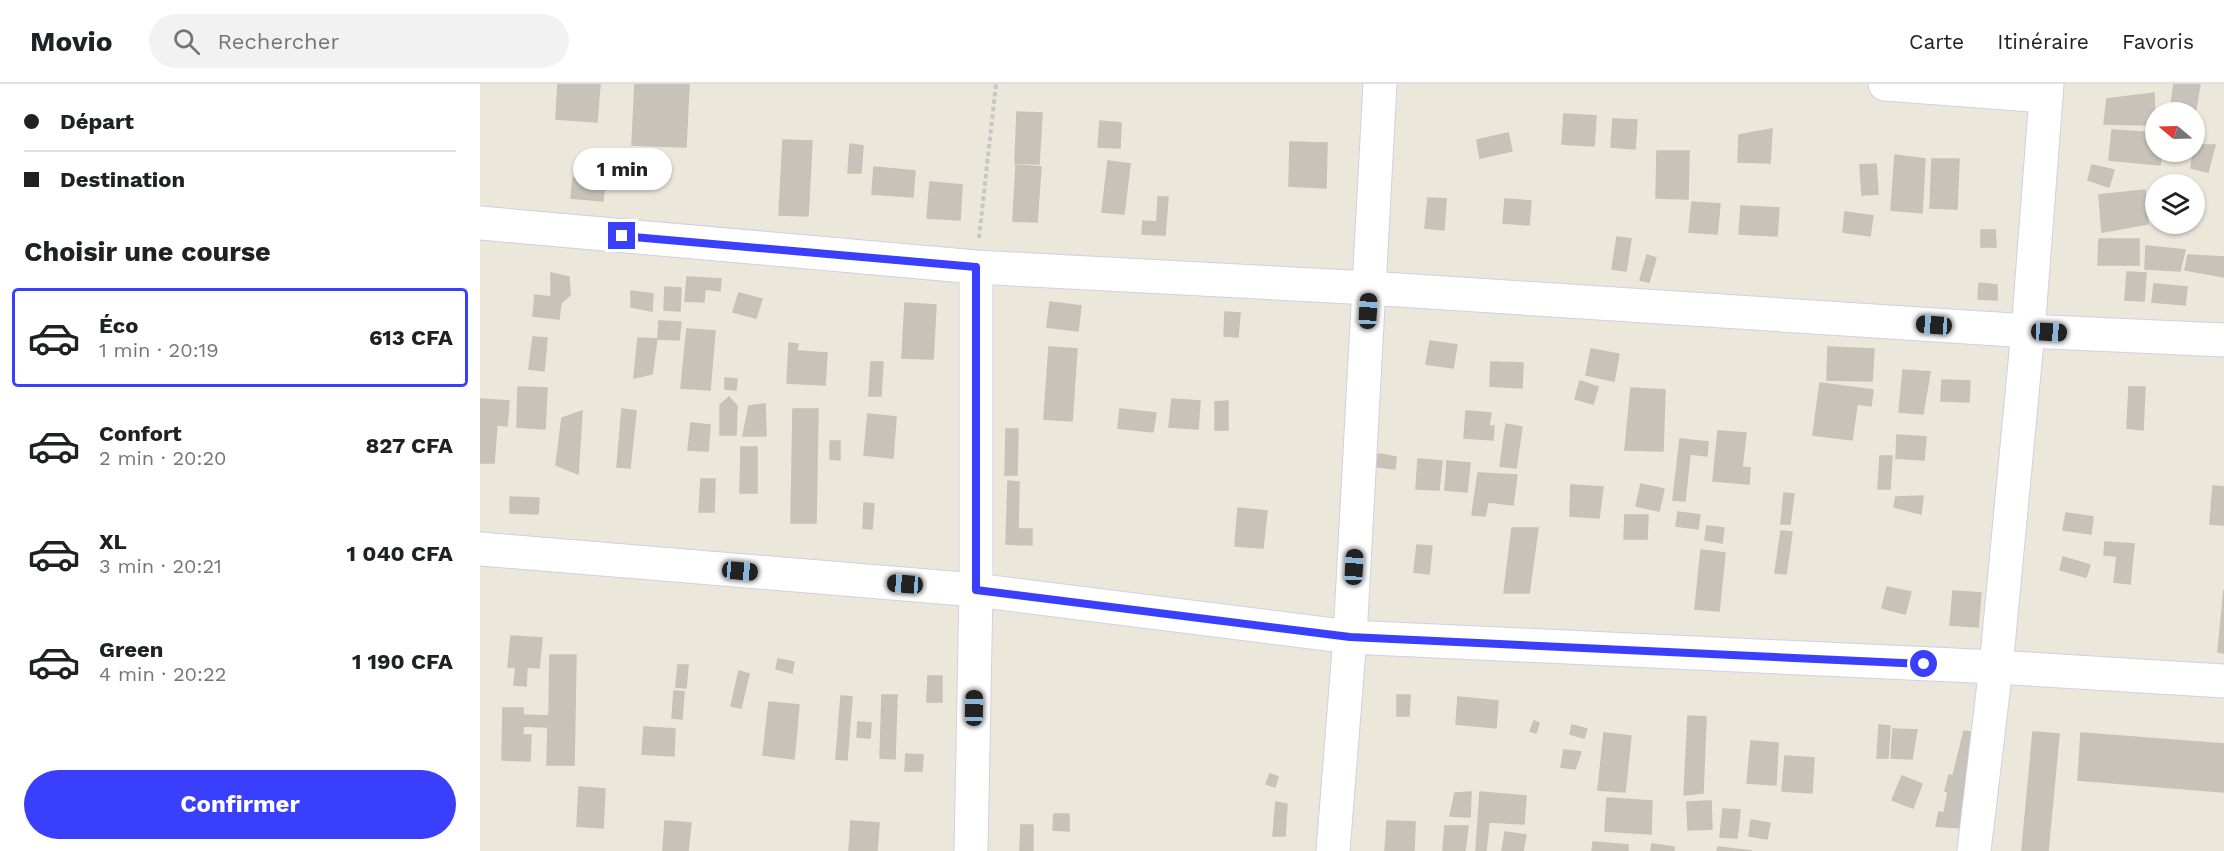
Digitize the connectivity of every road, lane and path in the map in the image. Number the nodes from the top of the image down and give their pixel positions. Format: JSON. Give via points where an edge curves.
{"nodes":[{"id":1,"x":996,"y":84,"type":"edge"},
{"id":2,"x":1380,"y":84,"type":"edge"},
{"id":3,"x":1885,"y":84,"type":"edge"},
{"id":4,"x":2046,"y":90,"type":"edge"},
{"id":5,"x":480,"y":223,"type":"edge"},
{"id":6,"x":976,"y":267,"type":"junction"},
{"id":7,"x":1369,"y":288,"type":"junction"},
{"id":8,"x":2028,"y":331,"type":"junction"},
{"id":9,"x":2224,"y":340,"type":"edge"},
{"id":10,"x":480,"y":549,"type":"edge"},
{"id":11,"x":976,"y":590,"type":"junction"},
{"id":12,"x":1350,"y":637,"type":"junction"},
{"id":13,"x":1996,"y":667,"type":"junction"},
{"id":14,"x":2224,"y":681,"type":"edge"},
{"id":15,"x":971,"y":851,"type":"edge"},
{"id":16,"x":1333,"y":851,"type":"edge"},
{"id":17,"x":1974,"y":851,"type":"edge"}],
"edges":[{"from":1,"to":6,"type":"path"},
{"from":2,"to":7,"type":"street"},
{"from":3,"to":4,"type":"street"},
{"from":4,"to":8,"type":"street"},
{"from":5,"to":6,"type":"street"},
{"from":6,"to":7,"type":"street"},
{"from":6,"to":11,"type":"street"},
{"from":7,"to":8,"type":"street"},
{"from":7,"to":12,"type":"street"},
{"from":8,"to":9,"type":"street"},
{"from":8,"to":13,"type":"street"},
{"from":10,"to":11,"type":"street"},
{"from":11,"to":12,"type":"street"},
{"from":11,"to":15,"type":"street"},
{"from":12,"to":13,"type":"street"},
{"from":12,"to":16,"type":"street"},
{"from":13,"to":14,"type":"street"},
{"from":13,"to":17,"type":"street"}]}
